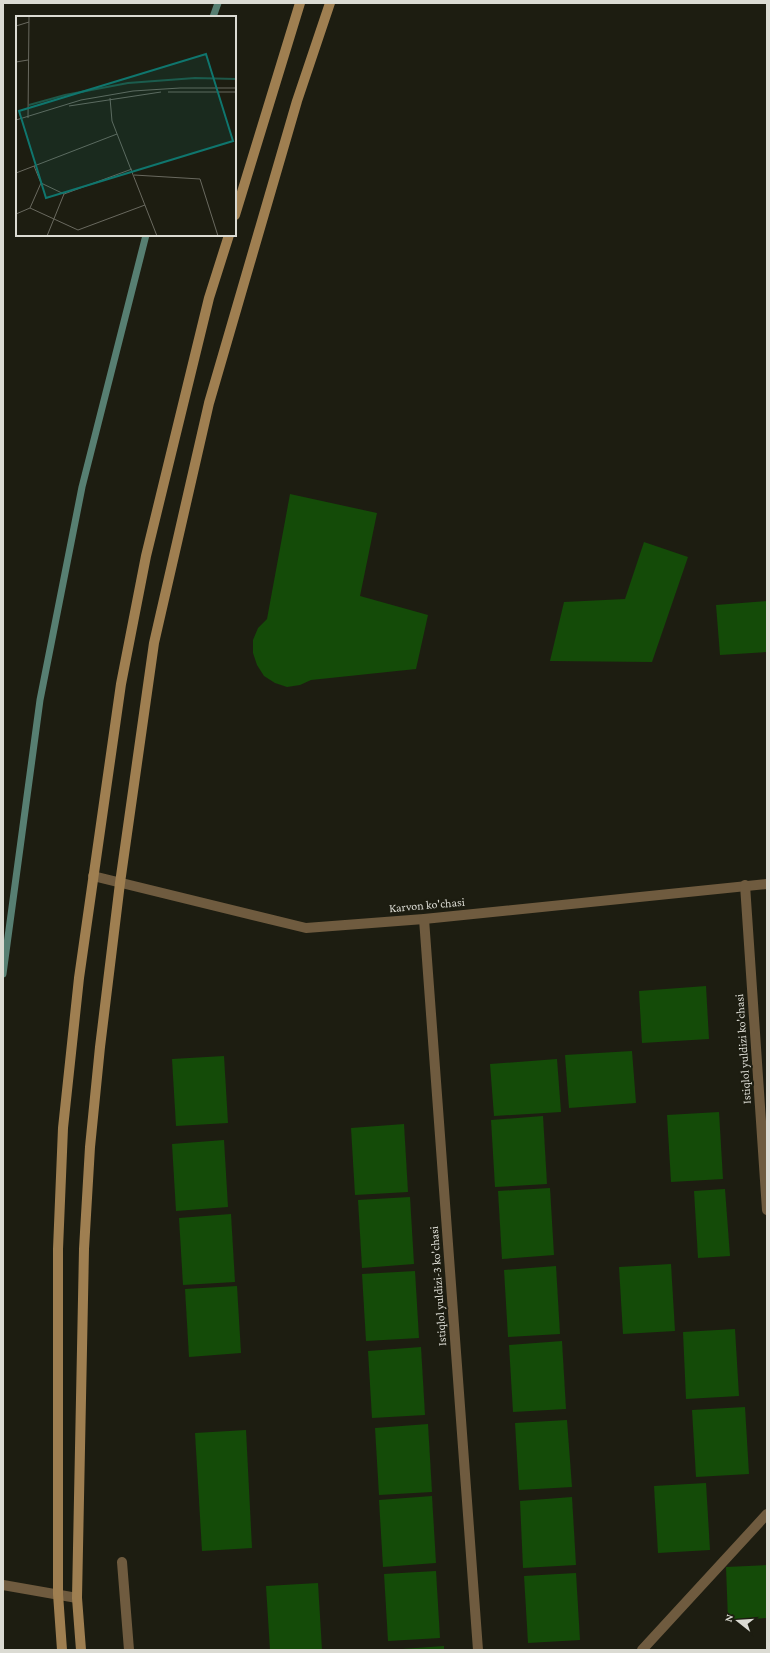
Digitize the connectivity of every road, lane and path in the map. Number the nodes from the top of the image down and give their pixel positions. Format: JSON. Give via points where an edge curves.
{"nodes":[{"id":1,"x":300,"y":3,"type":"edge"},
{"id":2,"x":330,"y":3,"type":"edge"},
{"id":3,"x":236,"y":212,"type":"edge"},
{"id":4,"x":229,"y":236,"type":"edge"},
{"id":5,"x":93,"y":876,"type":"junction"},
{"id":6,"x":120,"y":883,"type":"junction"},
{"id":7,"x":767,"y":884,"type":"edge"},
{"id":8,"x":745,"y":886,"type":"junction"},
{"id":9,"x":424,"y":919,"type":"junction"},
{"id":10,"x":767,"y":1210,"type":"edge"},
{"id":11,"x":767,"y":1514,"type":"edge"},
{"id":12,"x":122,"y":1562,"type":"dead end"},
{"id":13,"x":3,"y":1585,"type":"edge"},
{"id":14,"x":58,"y":1594,"type":"junction"},
{"id":15,"x":78,"y":1598,"type":"junction"},
{"id":16,"x":62,"y":1650,"type":"edge"},
{"id":17,"x":81,"y":1650,"type":"edge"},
{"id":18,"x":129,"y":1650,"type":"edge"},
{"id":19,"x":478,"y":1650,"type":"edge"},
{"id":20,"x":642,"y":1650,"type":"edge"}],
"edges":[{"from":1,"to":3,"type":"main road"},
{"from":2,"to":6,"type":"main road","via":[[297,101],[209,403],[154,643]]},
{"from":4,"to":5,"type":"main road","via":[[209,298],[146,556],[121,684]]},
{"from":5,"to":6,"type":"street","name":"Karvon ko'chasi"},
{"from":5,"to":14,"type":"main road","via":[[63,1128],[58,1257]]},
{"from":6,"to":9,"type":"street","name":"Karvon ko'chasi","via":[[306,928]]},
{"from":6,"to":15,"type":"main road","via":[[89,1155],[84,1249]]},
{"from":7,"to":8,"type":"street","name":"Karvon ko'chasi"},
{"from":8,"to":9,"type":"street","name":"Karvon ko'chasi"},
{"from":8,"to":10,"type":"street","name":"Istiqlol yuldizi ko'chasi"},
{"from":9,"to":19,"type":"street","name":"Istiqlol yuldizi-3 ko'chasi"},
{"from":11,"to":20,"type":"street"},
{"from":12,"to":18,"type":"street"},
{"from":13,"to":14,"type":"street"},
{"from":14,"to":15,"type":"street"},
{"from":14,"to":16,"type":"main road"},
{"from":15,"to":17,"type":"main road"}]}
